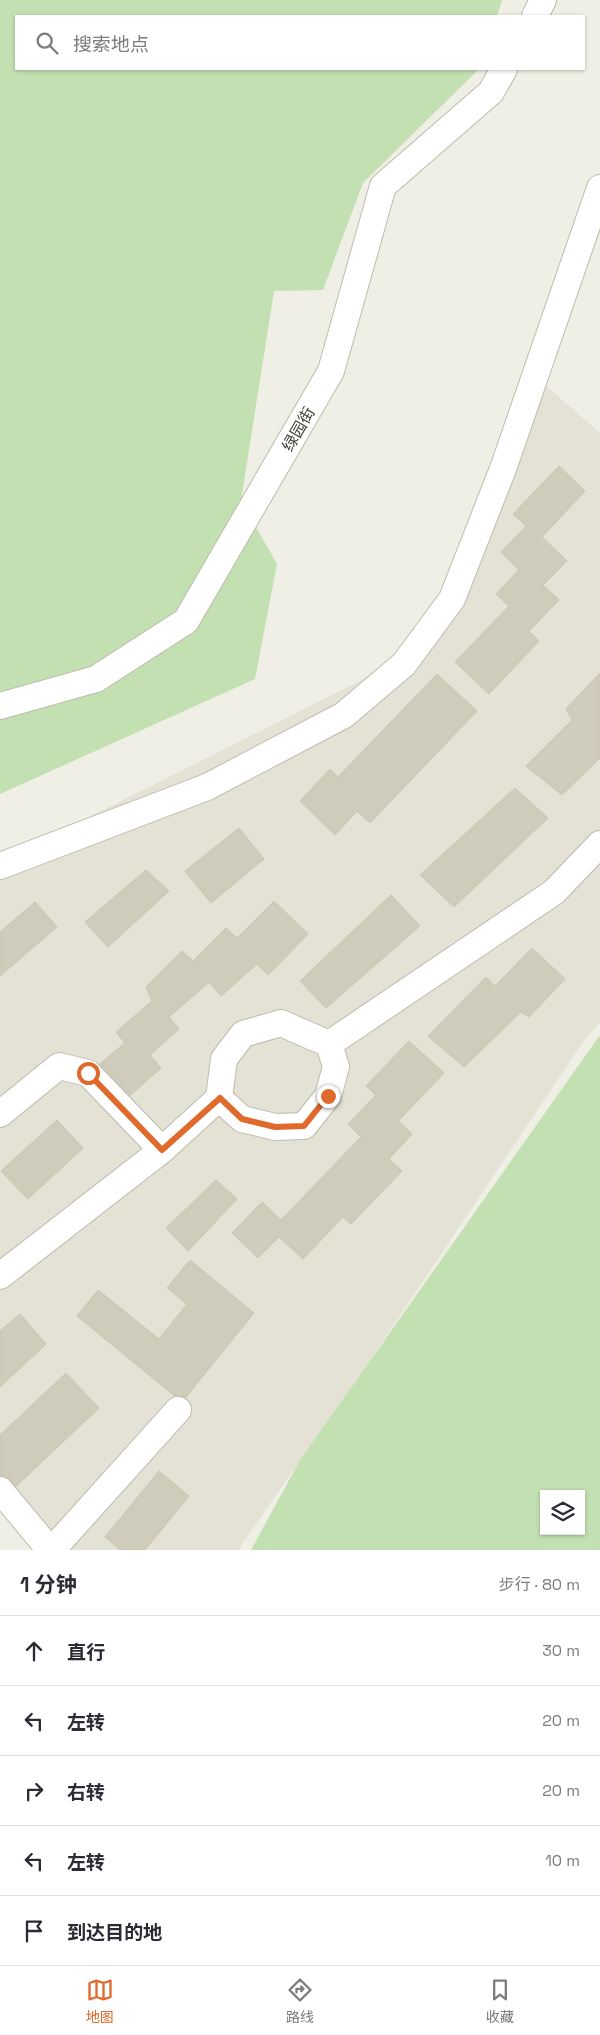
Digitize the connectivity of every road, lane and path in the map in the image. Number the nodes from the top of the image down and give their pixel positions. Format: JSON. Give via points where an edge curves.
{"nodes":[{"id":1,"x":543,"y":0,"type":"edge"},
{"id":2,"x":536,"y":15,"type":"edge"},
{"id":3,"x":503,"y":70,"type":"edge"},
{"id":4,"x":600,"y":188,"type":"edge"},
{"id":5,"x":0,"y":706,"type":"edge"},
{"id":6,"x":600,"y":844,"type":"edge"},
{"id":7,"x":0,"y":866,"type":"edge"},
{"id":8,"x":329,"y":1044,"type":"junction"},
{"id":9,"x":220,"y":1098,"type":"junction"},
{"id":10,"x":0,"y":1114,"type":"edge"},
{"id":11,"x":162,"y":1150,"type":"junction"},
{"id":12,"x":0,"y":1276,"type":"edge"},
{"id":13,"x":178,"y":1410,"type":"dead end"},
{"id":14,"x":0,"y":1490,"type":"edge"},
{"id":15,"x":51,"y":1550,"type":"edge"}],
"edges":[{"from":1,"to":2,"type":"street"},
{"from":3,"to":5,"type":"street","name":"绿园街","via":[[490,92],[383,186],[331,372],[186,621],[96,679]]},
{"from":4,"to":7,"type":"street","via":[[504,466],[452,599],[404,664],[344,715],[207,787]]},
{"from":6,"to":8,"type":"street","via":[[554,892]]},
{"from":8,"to":9,"type":"street","via":[[280,1023],[243,1034],[224,1059]]},
{"from":8,"to":9,"type":"street","via":[[336,1067],[328,1096],[304,1126],[275,1127],[242,1119]]},
{"from":9,"to":11,"type":"street"},
{"from":10,"to":11,"type":"street","via":[[59,1066],[88,1073]]},
{"from":11,"to":12,"type":"street"},
{"from":13,"to":15,"type":"street"},
{"from":14,"to":15,"type":"street"}]}
